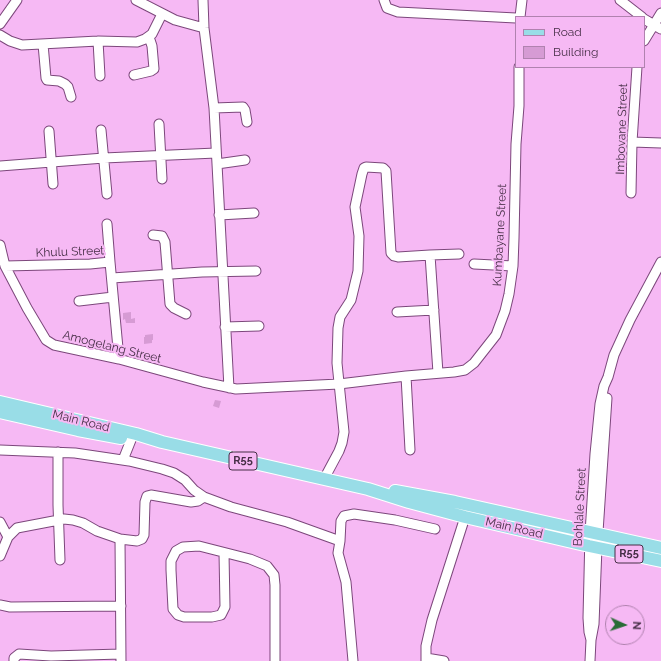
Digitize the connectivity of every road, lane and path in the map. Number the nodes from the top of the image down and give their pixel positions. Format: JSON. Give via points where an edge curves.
{"nodes":[{"id":1,"x":17,"y":0,"type":"edge"},
{"id":2,"x":136,"y":0,"type":"edge"},
{"id":3,"x":203,"y":0,"type":"edge"},
{"id":4,"x":384,"y":0,"type":"edge"},
{"id":5,"x":522,"y":0,"type":"edge"},
{"id":6,"x":620,"y":0,"type":"edge"},
{"id":7,"x":4,"y":9,"type":"edge"},
{"id":8,"x":661,"y":12,"type":"edge"},
{"id":9,"x":162,"y":14,"type":"junction"},
{"id":10,"x":520,"y":16,"type":"edge"},
{"id":11,"x":640,"y":16,"type":"edge"},
{"id":12,"x":515,"y":18,"type":"edge"},
{"id":13,"x":645,"y":19,"type":"edge"},
{"id":14,"x":0,"y":24,"type":"edge"},
{"id":15,"x":657,"y":27,"type":"edge"},
{"id":16,"x":204,"y":28,"type":"junction"},
{"id":17,"x":0,"y":34,"type":"edge"},
{"id":18,"x":149,"y":37,"type":"junction"},
{"id":19,"x":645,"y":40,"type":"edge"},
{"id":20,"x":98,"y":41,"type":"junction"},
{"id":21,"x":43,"y":44,"type":"junction"},
{"id":22,"x":519,"y":68,"type":"edge"},
{"id":23,"x":637,"y":68,"type":"edge"},
{"id":24,"x":134,"y":75,"type":"dead end"},
{"id":25,"x":100,"y":76,"type":"dead end"},
{"id":26,"x":71,"y":97,"type":"dead end"},
{"id":27,"x":214,"y":108,"type":"junction"},
{"id":28,"x":247,"y":122,"type":"dead end"},
{"id":29,"x":159,"y":124,"type":"dead end"},
{"id":30,"x":101,"y":130,"type":"dead end"},
{"id":31,"x":49,"y":131,"type":"dead end"},
{"id":32,"x":632,"y":142,"type":"junction"},
{"id":33,"x":661,"y":143,"type":"edge"},
{"id":34,"x":216,"y":153,"type":"junction"},
{"id":35,"x":161,"y":155,"type":"junction"},
{"id":36,"x":104,"y":158,"type":"junction"},
{"id":37,"x":245,"y":160,"type":"dead end"},
{"id":38,"x":52,"y":162,"type":"junction"},
{"id":39,"x":217,"y":164,"type":"junction"},
{"id":40,"x":0,"y":166,"type":"edge"},
{"id":41,"x":162,"y":179,"type":"dead end"},
{"id":42,"x":53,"y":184,"type":"dead end"},
{"id":43,"x":631,"y":193,"type":"dead end"},
{"id":44,"x":107,"y":194,"type":"dead end"},
{"id":45,"x":254,"y":213,"type":"dead end"},
{"id":46,"x":219,"y":215,"type":"junction"},
{"id":47,"x":107,"y":224,"type":"dead end"},
{"id":48,"x":153,"y":235,"type":"dead end"},
{"id":49,"x":0,"y":245,"type":"edge"},
{"id":50,"x":460,"y":254,"type":"dead end"},
{"id":51,"x":430,"y":255,"type":"junction"},
{"id":52,"x":110,"y":262,"type":"junction"},
{"id":53,"x":661,"y":262,"type":"edge"},
{"id":54,"x":474,"y":264,"type":"dead end"},
{"id":55,"x":5,"y":266,"type":"junction"},
{"id":56,"x":513,"y":266,"type":"junction"},
{"id":57,"x":256,"y":271,"type":"dead end"},
{"id":58,"x":222,"y":272,"type":"junction"},
{"id":59,"x":167,"y":274,"type":"junction"},
{"id":60,"x":112,"y":278,"type":"junction"},
{"id":61,"x":113,"y":297,"type":"junction"},
{"id":62,"x":79,"y":301,"type":"dead end"},
{"id":63,"x":434,"y":310,"type":"junction"},
{"id":64,"x":397,"y":312,"type":"dead end"},
{"id":65,"x":186,"y":314,"type":"dead end"},
{"id":66,"x":259,"y":326,"type":"dead end"},
{"id":67,"x":225,"y":327,"type":"junction"},
{"id":68,"x":119,"y":359,"type":"junction"},
{"id":69,"x":438,"y":373,"type":"junction"},
{"id":70,"x":406,"y":376,"type":"junction"},
{"id":71,"x":339,"y":384,"type":"junction"},
{"id":72,"x":229,"y":388,"type":"junction"},
{"id":73,"x":254,"y":388,"type":"joint"},
{"id":74,"x":0,"y":402,"type":"edge"},
{"id":75,"x":0,"y":412,"type":"edge"},
{"id":76,"x":131,"y":440,"type":"junction"},
{"id":77,"x":162,"y":442,"type":"junction"},
{"id":78,"x":0,"y":450,"type":"edge"},
{"id":79,"x":410,"y":450,"type":"dead end"},
{"id":80,"x":58,"y":452,"type":"junction"},
{"id":81,"x":123,"y":460,"type":"junction"},
{"id":82,"x":324,"y":479,"type":"junction"},
{"id":83,"x":368,"y":489,"type":"junction"},
{"id":84,"x":204,"y":497,"type":"junction"},
{"id":85,"x":465,"y":517,"type":"junction"},
{"id":86,"x":58,"y":521,"type":"junction"},
{"id":87,"x":0,"y":522,"type":"edge"},
{"id":88,"x":434,"y":529,"type":"dead end"},
{"id":89,"x":594,"y":533,"type":"junction"},
{"id":90,"x":8,"y":538,"type":"junction"},
{"id":91,"x":120,"y":539,"type":"junction"},
{"id":92,"x":340,"y":541,"type":"junction"},
{"id":93,"x":593,"y":547,"type":"junction"},
{"id":94,"x":661,"y":548,"type":"edge"},
{"id":95,"x":224,"y":553,"type":"junction"},
{"id":96,"x":0,"y":556,"type":"edge"},
{"id":97,"x":60,"y":560,"type":"dead end"},
{"id":98,"x":661,"y":560,"type":"edge"},
{"id":99,"x":0,"y":605,"type":"edge"},
{"id":100,"x":121,"y":606,"type":"junction"},
{"id":101,"x":121,"y":658,"type":"edge"},
{"id":102,"x":426,"y":659,"type":"edge"},
{"id":103,"x":14,"y":661,"type":"edge"},
{"id":104,"x":275,"y":661,"type":"edge"},
{"id":105,"x":353,"y":661,"type":"edge"},
{"id":106,"x":444,"y":661,"type":"edge"},
{"id":107,"x":590,"y":661,"type":"edge"}],
"edges":[{"from":1,"to":7,"type":"street"},
{"from":2,"to":9,"type":"street"},
{"from":3,"to":16,"type":"street"},
{"from":4,"to":12,"type":"street","via":[[387,8],[398,12]]},
{"from":5,"to":10,"type":"street"},
{"from":6,"to":11,"type":"street"},
{"from":7,"to":14,"type":"street"},
{"from":8,"to":15,"type":"street"},
{"from":9,"to":16,"type":"street"},
{"from":9,"to":18,"type":"street"},
{"from":13,"to":15,"type":"street"},
{"from":15,"to":19,"type":"street"},
{"from":16,"to":27,"type":"street"},
{"from":17,"to":21,"type":"street","via":[[22,45]]},
{"from":18,"to":20,"type":"street","via":[[137,42]]},
{"from":18,"to":24,"type":"street","via":[[154,69]]},
{"from":20,"to":21,"type":"street"},
{"from":20,"to":25,"type":"street"},
{"from":21,"to":26,"type":"street","via":[[47,80],[65,84]]},
{"from":22,"to":56,"type":"street","name":"Kumbayane Street"},
{"from":23,"to":32,"type":"street","name":"Imbovane Street"},
{"from":27,"to":28,"type":"street","via":[[243,107]]},
{"from":27,"to":34,"type":"street"},
{"from":29,"to":35,"type":"street"},
{"from":30,"to":36,"type":"street"},
{"from":31,"to":38,"type":"street"},
{"from":32,"to":33,"type":"street"},
{"from":32,"to":43,"type":"street","name":"Imbovane Street"},
{"from":34,"to":35,"type":"street"},
{"from":34,"to":39,"type":"street"},
{"from":35,"to":36,"type":"street"},
{"from":35,"to":41,"type":"street"},
{"from":36,"to":38,"type":"street"},
{"from":36,"to":44,"type":"street"},
{"from":37,"to":39,"type":"street"},
{"from":38,"to":40,"type":"street"},
{"from":38,"to":42,"type":"street"},
{"from":39,"to":46,"type":"street"},
{"from":45,"to":46,"type":"street"},
{"from":46,"to":58,"type":"street"},
{"from":47,"to":52,"type":"street"},
{"from":48,"to":59,"type":"street","via":[[164,238]]},
{"from":49,"to":55,"type":"street","name":"Amogelang Street"},
{"from":50,"to":51,"type":"street"},
{"from":51,"to":63,"type":"street"},
{"from":51,"to":71,"type":"street","via":[[398,257],[391,253],[386,171],[383,168],[364,168],[355,207],[359,236],[358,270],[351,300],[340,317],[338,328]]},
{"from":52,"to":55,"type":"street","name":"Khulu Street"},
{"from":52,"to":60,"type":"street","name":"Khulu Street"},
{"from":53,"to":89,"type":"street","name":"Bohlale Street","via":[[630,320],[614,355],[604,386],[600,404]]},
{"from":54,"to":56,"type":"street"},
{"from":55,"to":68,"type":"street","name":"Amogelang Street","via":[[49,343]]},
{"from":56,"to":69,"type":"street","name":"Kumbayane Street","via":[[505,311],[492,341],[469,368],[459,372]]},
{"from":57,"to":58,"type":"street"},
{"from":58,"to":59,"type":"street"},
{"from":58,"to":67,"type":"street"},
{"from":59,"to":60,"type":"street"},
{"from":59,"to":65,"type":"street","via":[[170,304]]},
{"from":60,"to":61,"type":"street","name":"Khulu Street"},
{"from":61,"to":62,"type":"street"},
{"from":61,"to":68,"type":"street","name":"Khulu Street"},
{"from":63,"to":64,"type":"street"},
{"from":63,"to":69,"type":"street"},
{"from":66,"to":67,"type":"street"},
{"from":67,"to":72,"type":"street"},
{"from":68,"to":72,"type":"street","name":"Amogelang Street"},
{"from":69,"to":70,"type":"street","name":"Kumbayane Street"},
{"from":70,"to":71,"type":"street","name":"Kumbayane Street"},
{"from":70,"to":79,"type":"street"},
{"from":71,"to":73,"type":"street","name":"Kumbayane Street"},
{"from":71,"to":82,"type":"street","via":[[344,432],[339,452]]},
{"from":72,"to":73,"type":"street","name":"Amogelang Street"},
{"from":74,"to":77,"type":"main road","name":"Main Road","number":"R55"},
{"from":75,"to":76,"type":"main road","name":"Main Road","number":"R55"},
{"from":76,"to":77,"type":"main road","name":"Main Road","number":"R55","via":[[146,443]]},
{"from":76,"to":81,"type":"street"},
{"from":77,"to":82,"type":"main road","name":"Main Road","number":"R55"},
{"from":78,"to":80,"type":"street"},
{"from":80,"to":81,"type":"street"},
{"from":80,"to":86,"type":"street"},
{"from":81,"to":84,"type":"street","via":[[174,473]]},
{"from":82,"to":83,"type":"main road","name":"Main Road","number":"R55"},
{"from":83,"to":85,"type":"main road","name":"Main Road","number":"R55"},
{"from":83,"to":89,"type":"main road","name":"Main Road","number":"R55","via":[[390,490],[455,502]]},
{"from":84,"to":91,"type":"street","via":[[191,502],[147,496],[142,539]]},
{"from":84,"to":92,"type":"street"},
{"from":85,"to":93,"type":"main road","name":"Main Road","number":"R55"},
{"from":85,"to":102,"type":"street","via":[[432,620]]},
{"from":86,"to":90,"type":"street","via":[[17,528]]},
{"from":86,"to":91,"type":"street","via":[[73,520]]},
{"from":86,"to":97,"type":"street"},
{"from":87,"to":90,"type":"street"},
{"from":88,"to":92,"type":"street","via":[[354,514],[344,516],[341,521]]},
{"from":89,"to":93,"type":"street","name":"Bohlale Street"},
{"from":89,"to":94,"type":"main road","name":"Main Road","number":"R55"},
{"from":90,"to":96,"type":"street"},
{"from":91,"to":100,"type":"street"},
{"from":92,"to":105,"type":"street","via":[[338,553],[346,582]]},
{"from":93,"to":98,"type":"main road","name":"Main Road","number":"R55"},
{"from":93,"to":107,"type":"street","name":"Bohlale Street","via":[[588,618]]},
{"from":95,"to":95,"type":"street","via":[[199,546],[184,547],[176,551],[171,570],[172,601],[176,613],[184,617],[221,615],[225,607]]},
{"from":95,"to":104,"type":"street","via":[[259,562],[267,566],[274,575]]},
{"from":99,"to":100,"type":"street"},
{"from":100,"to":101,"type":"street"},
{"from":101,"to":103,"type":"street","via":[[19,654]]},
{"from":102,"to":106,"type":"street"}]}
